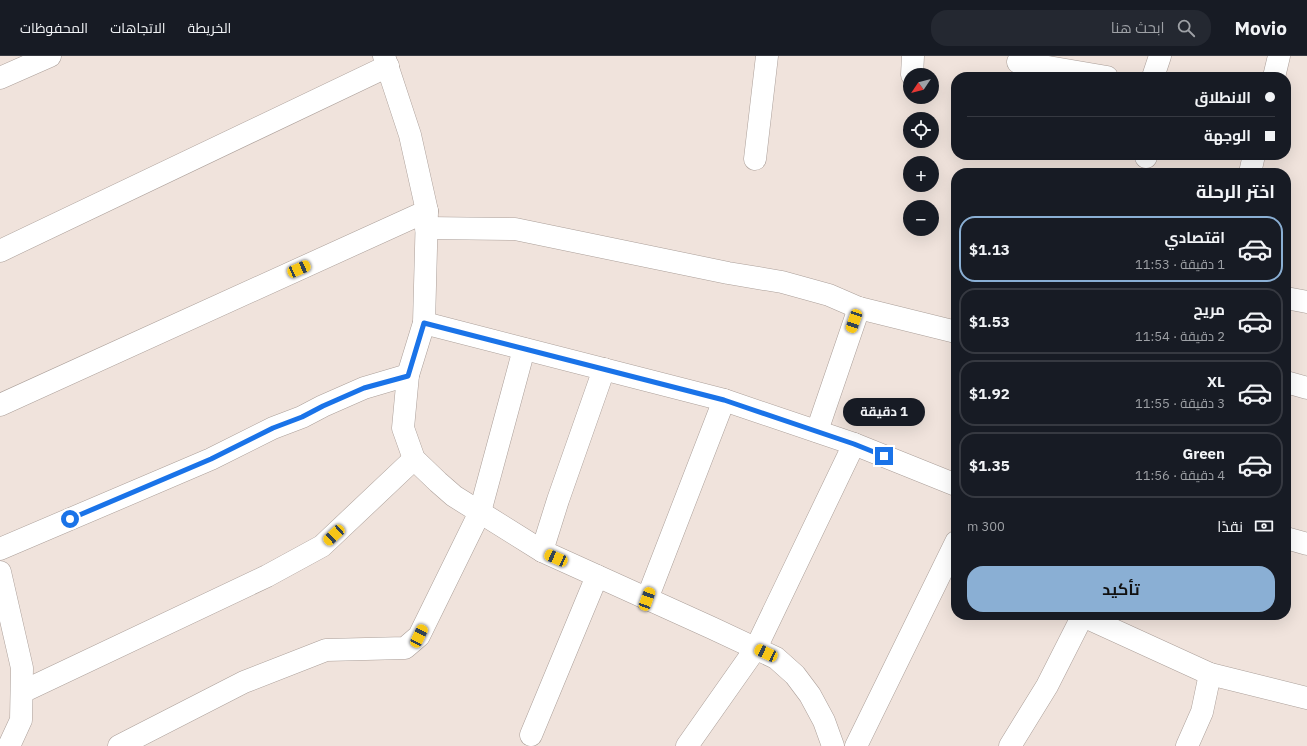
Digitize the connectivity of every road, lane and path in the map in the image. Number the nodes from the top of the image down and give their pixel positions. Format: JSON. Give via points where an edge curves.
{"nodes":[{"id":1,"x":50,"y":56,"type":"edge"},
{"id":2,"x":767,"y":56,"type":"edge"},
{"id":3,"x":913,"y":56,"type":"edge"},
{"id":4,"x":1160,"y":56,"type":"edge"},
{"id":5,"x":1279,"y":56,"type":"edge"},
{"id":6,"x":386,"y":61,"type":"edge"},
{"id":7,"x":1018,"y":62,"type":"dead end"},
{"id":8,"x":912,"y":68,"type":"edge"},
{"id":9,"x":1077,"y":72,"type":"edge"},
{"id":10,"x":1155,"y":72,"type":"edge"},
{"id":11,"x":1275,"y":72,"type":"edge"},
{"id":12,"x":0,"y":78,"type":"edge"},
{"id":13,"x":755,"y":159,"type":"dead end"},
{"id":14,"x":427,"y":219,"type":"junction"},
{"id":15,"x":0,"y":251,"type":"edge"},
{"id":16,"x":1291,"y":299,"type":"edge"},
{"id":17,"x":1307,"y":302,"type":"edge"},
{"id":18,"x":859,"y":308,"type":"junction"},
{"id":19,"x":424,"y":323,"type":"junction"},
{"id":20,"x":951,"y":331,"type":"edge"},
{"id":21,"x":524,"y":349,"type":"junction"},
{"id":22,"x":604,"y":369,"type":"junction"},
{"id":23,"x":408,"y":376,"type":"junction"},
{"id":24,"x":1291,"y":383,"type":"edge"},
{"id":25,"x":1307,"y":388,"type":"edge"},
{"id":26,"x":724,"y":400,"type":"junction"},
{"id":27,"x":0,"y":405,"type":"edge"},
{"id":28,"x":817,"y":431,"type":"junction"},
{"id":29,"x":854,"y":444,"type":"junction"},
{"id":30,"x":414,"y":459,"type":"junction"},
{"id":31,"x":951,"y":482,"type":"edge"},
{"id":32,"x":480,"y":512,"type":"junction"},
{"id":33,"x":1291,"y":539,"type":"edge"},
{"id":34,"x":1307,"y":544,"type":"edge"},
{"id":35,"x":0,"y":549,"type":"edge"},
{"id":36,"x":542,"y":551,"type":"junction"},
{"id":37,"x":951,"y":552,"type":"edge"},
{"id":38,"x":0,"y":572,"type":"edge"},
{"id":39,"x":597,"y":576,"type":"junction"},
{"id":40,"x":647,"y":599,"type":"junction"},
{"id":41,"x":1081,"y":620,"type":"edge"},
{"id":42,"x":1092,"y":620,"type":"edge"},
{"id":43,"x":756,"y":648,"type":"junction"},
{"id":44,"x":1210,"y":674,"type":"junction"},
{"id":45,"x":22,"y":692,"type":"junction"},
{"id":46,"x":1307,"y":698,"type":"edge"},
{"id":47,"x":531,"y":734,"type":"dead end"},
{"id":48,"x":9,"y":746,"type":"edge"},
{"id":49,"x":118,"y":746,"type":"edge"},
{"id":50,"x":687,"y":746,"type":"edge"},
{"id":51,"x":833,"y":746,"type":"edge"},
{"id":52,"x":856,"y":746,"type":"edge"},
{"id":53,"x":1010,"y":746,"type":"edge"},
{"id":54,"x":1188,"y":746,"type":"edge"}],
"edges":[{"from":1,"to":12,"type":"street"},
{"from":2,"to":13,"type":"street"},
{"from":3,"to":8,"type":"street"},
{"from":4,"to":10,"type":"street"},
{"from":5,"to":11,"type":"street"},
{"from":6,"to":14,"type":"street","via":[[410,135]]},
{"from":6,"to":15,"type":"street"},
{"from":7,"to":9,"type":"street"},
{"from":14,"to":18,"type":"street","via":[[514,228],[728,274],[782,282],[829,295]]},
{"from":14,"to":19,"type":"street"},
{"from":14,"to":27,"type":"street"},
{"from":16,"to":17,"type":"street"},
{"from":18,"to":20,"type":"street"},
{"from":18,"to":28,"type":"street"},
{"from":19,"to":21,"type":"street"},
{"from":19,"to":23,"type":"street"},
{"from":21,"to":22,"type":"street"},
{"from":21,"to":32,"type":"street"},
{"from":22,"to":26,"type":"street"},
{"from":22,"to":36,"type":"street"},
{"from":23,"to":30,"type":"street","via":[[403,428]]},
{"from":23,"to":35,"type":"street","via":[[364,388],[273,428],[211,459]]},
{"from":24,"to":25,"type":"street"},
{"from":26,"to":28,"type":"street"},
{"from":26,"to":40,"type":"street"},
{"from":28,"to":29,"type":"street"},
{"from":29,"to":31,"type":"street"},
{"from":29,"to":43,"type":"street"},
{"from":30,"to":32,"type":"street","via":[[454,496]]},
{"from":30,"to":45,"type":"street","via":[[322,546],[267,576]]},
{"from":32,"to":36,"type":"street"},
{"from":32,"to":49,"type":"street","via":[[419,636],[405,648],[326,650],[244,682]]},
{"from":33,"to":34,"type":"street"},
{"from":36,"to":39,"type":"street"},
{"from":37,"to":52,"type":"street"},
{"from":38,"to":45,"type":"street","via":[[22,668]]},
{"from":39,"to":40,"type":"street"},
{"from":39,"to":47,"type":"street"},
{"from":40,"to":43,"type":"street"},
{"from":41,"to":53,"type":"street","via":[[1047,686]]},
{"from":42,"to":44,"type":"street"},
{"from":43,"to":50,"type":"street"},
{"from":43,"to":51,"type":"street","via":[[776,658],[795,675],[810,695],[824,721]]},
{"from":44,"to":46,"type":"street"},
{"from":44,"to":54,"type":"street","via":[[1202,712]]},
{"from":45,"to":48,"type":"street","via":[[22,720]]}]}
